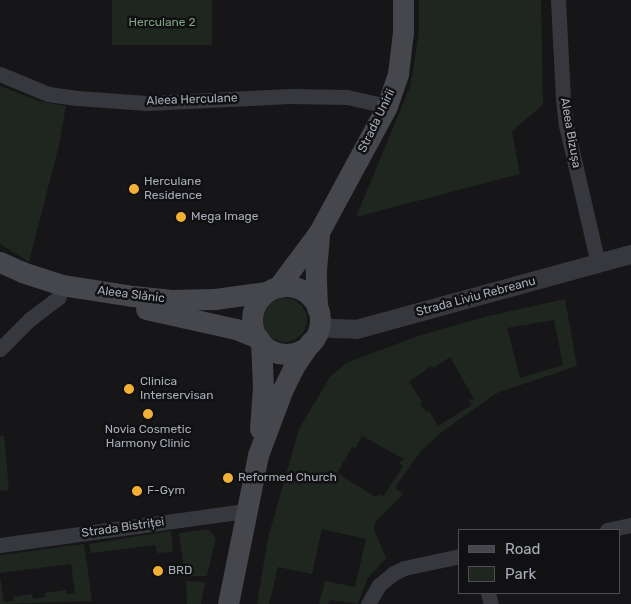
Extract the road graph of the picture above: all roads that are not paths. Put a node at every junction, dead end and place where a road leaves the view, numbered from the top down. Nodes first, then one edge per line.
1 (403, 0) edge
2 (558, 0) edge
3 (0, 74) edge
4 (387, 106) junction
5 (319, 232) junction
6 (631, 254) edge
7 (0, 262) edge
8 (598, 264) junction
9 (0, 277) edge
10 (272, 290) junction
11 (59, 297) junction
12 (316, 325) junction
13 (260, 340) junction
14 (0, 349) edge
15 (258, 455) junction
16 (245, 511) junction
17 (631, 525) edge
18 (612, 529) edge
19 (0, 545) edge
20 (453, 557) edge
21 (228, 604) edge
22 (368, 604) edge

1 - 4 main road, Strada Unirii
2 - 8 street, Aleea Bizușa
3 - 4 street, Aleea Herculane
4 - 5 main road, Strada Unirii
5 - 10 main road, Strada Unirii
5 - 12 main road, Strada Unirii
6 - 8 street, Strada Liviu Rebreanu
7 - 10 main road, Aleea Slănic
8 - 12 street, Strada Liviu Rebreanu
9 - 11 main road, Aleea Slănic
10 - 12 main road
10 - 13 main road
11 - 13 main road, Aleea Slănic
11 - 14 street
12 - 13 main road
12 - 15 main road
13 - 15 main road
15 - 16 main road
16 - 19 street, Strada Bistriței
16 - 21 main road
17 - 18 street
20 - 22 street

